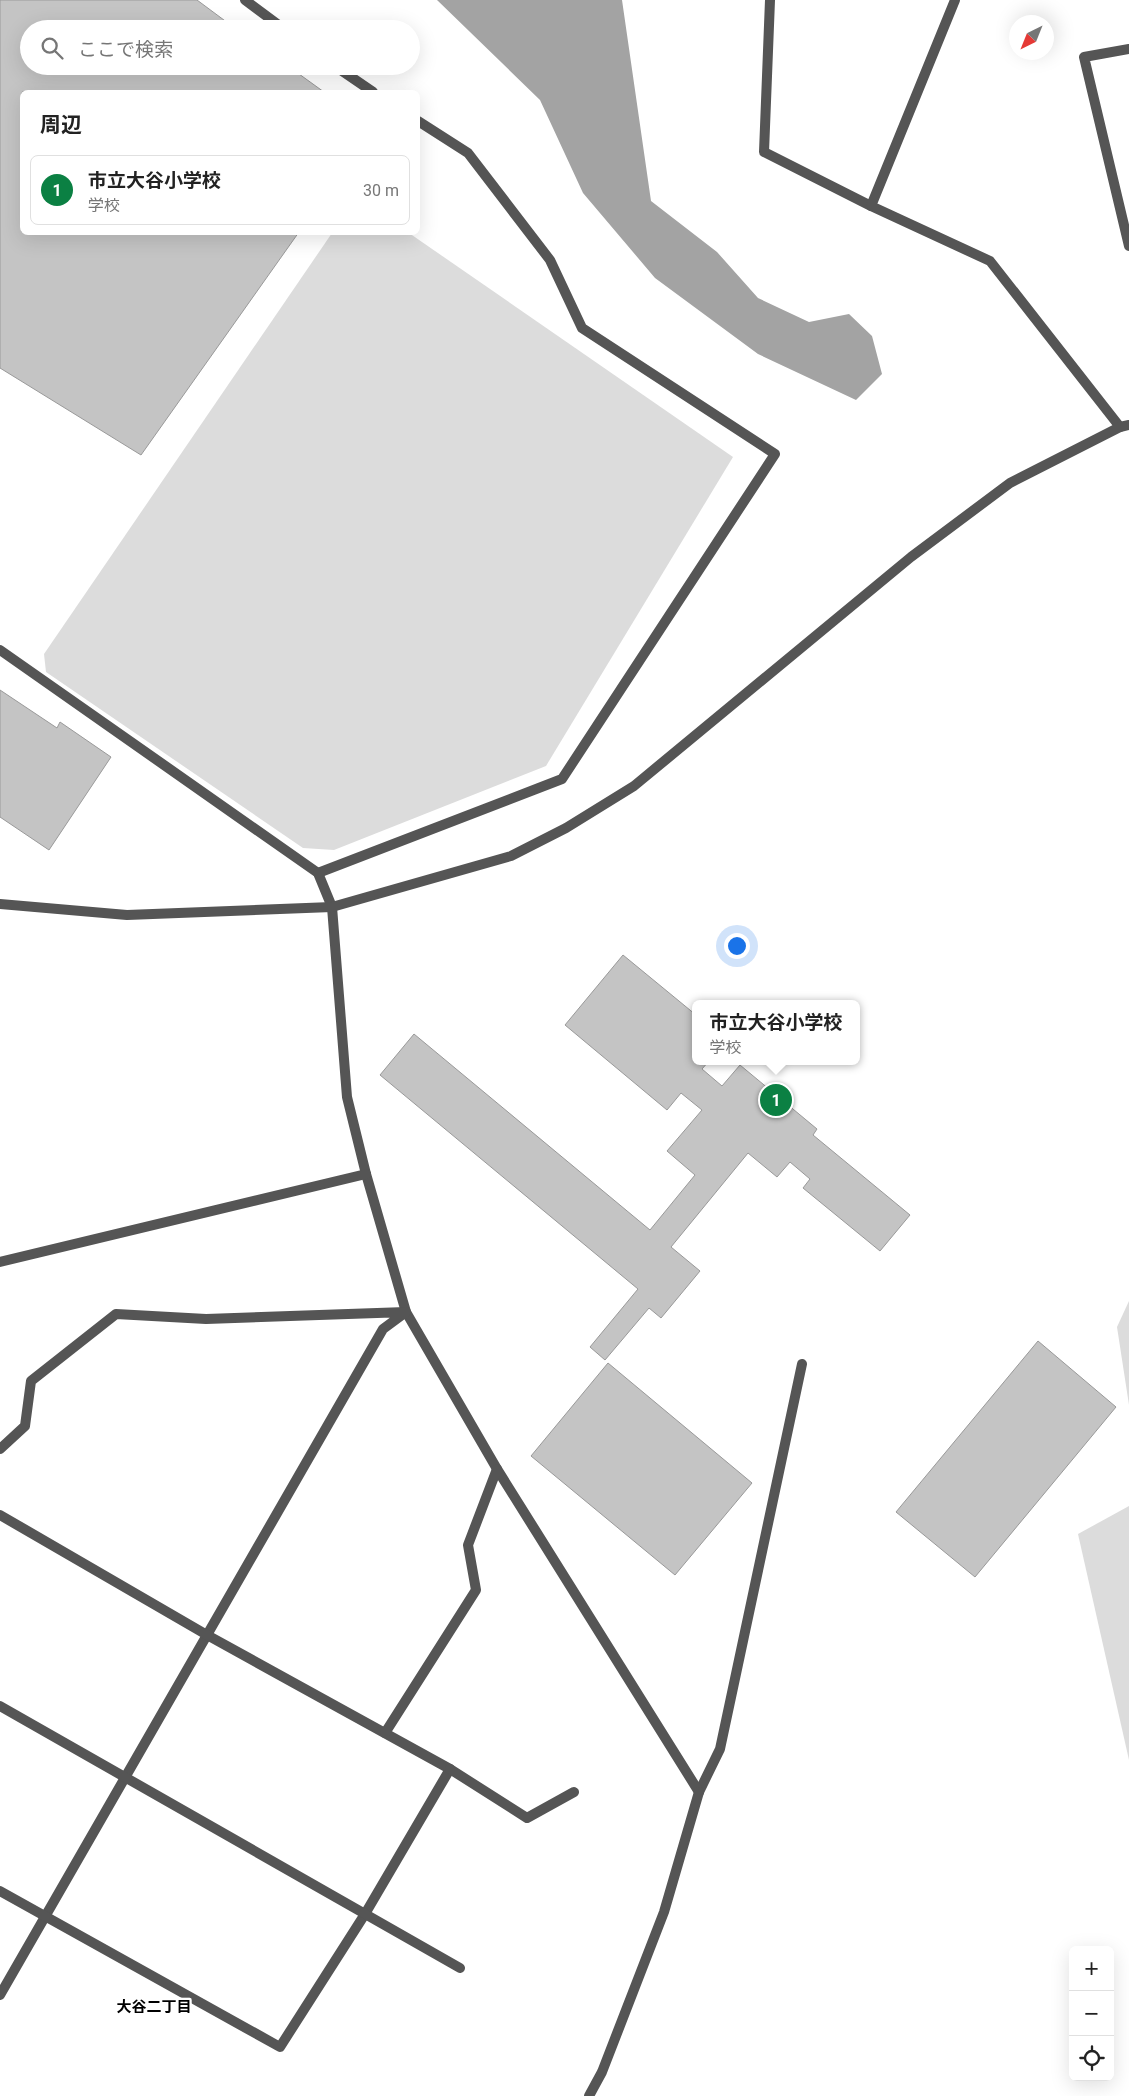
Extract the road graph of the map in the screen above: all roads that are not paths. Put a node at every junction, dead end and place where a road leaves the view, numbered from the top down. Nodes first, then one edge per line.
1 (245, 0) edge
2 (770, 0) edge
3 (955, 0) edge
4 (272, 20) edge
5 (1129, 48) edge
6 (348, 75) edge
7 (371, 90) edge
8 (420, 122) edge
9 (871, 206) junction
10 (1129, 246) edge
11 (1124, 426) edge
12 (0, 650) edge
13 (318, 873) junction
14 (0, 904) edge
15 (332, 907) junction
16 (366, 1174) junction
17 (0, 1262) edge
18 (406, 1312) junction
19 (802, 1364) dead end
20 (0, 1448) edge
21 (497, 1469) junction
22 (0, 1515) edge
23 (208, 1635) junction
24 (0, 1706) edge
25 (385, 1733) junction
26 (450, 1769) junction
27 (124, 1776) junction
28 (574, 1792) dead end
29 (699, 1792) junction
30 (0, 1891) edge
31 (365, 1914) junction
32 (46, 1916) junction
33 (460, 1968) dead end
34 (0, 1995) edge
35 (589, 2096) edge

1 - 4 street
2 - 9 street
3 - 9 street
5 - 10 street
6 - 7 street
8 - 13 street
9 - 11 street
11 - 15 street
12 - 13 street
13 - 15 street
14 - 15 street
15 - 16 street
16 - 17 street
16 - 18 street
18 - 20 street
18 - 21 street
18 - 23 street
19 - 29 street
21 - 25 street
21 - 29 street
22 - 23 street
23 - 25 street
23 - 27 street
24 - 27 street
25 - 26 street
26 - 28 street
26 - 31 street
27 - 31 street
27 - 32 street
29 - 35 street
30 - 32 street
31 - 32 street
31 - 33 street
32 - 34 street

